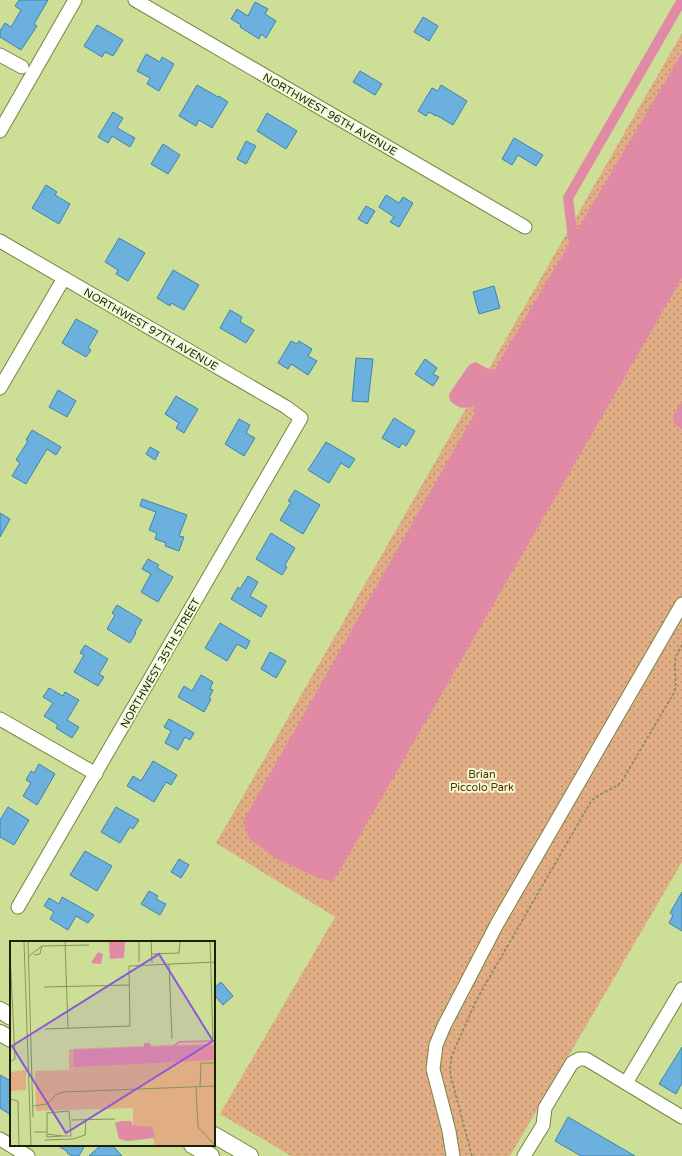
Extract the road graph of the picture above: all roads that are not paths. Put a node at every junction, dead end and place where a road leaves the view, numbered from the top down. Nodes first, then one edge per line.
1 (75, 0) edge
2 (134, 0) edge
3 (0, 55) edge
4 (22, 68) dead end
5 (0, 131) edge
6 (525, 227) dead end
7 (0, 241) edge
8 (64, 278) junction
9 (0, 388) edge
10 (301, 418) joint
11 (682, 604) edge
12 (0, 718) edge
13 (96, 774) junction
14 (18, 907) dead end
15 (680, 996) edge
16 (0, 1010) edge
17 (10, 1016) edge
18 (0, 1033) edge
19 (10, 1038) edge
20 (626, 1083) junction
21 (682, 1117) edge
22 (219, 1138) edge
23 (0, 1140) edge
24 (10, 1146) edge
25 (10, 1146) edge
26 (194, 1146) edge
27 (28, 1156) edge
28 (211, 1156) edge
29 (215, 1156) edge
30 (250, 1156) edge
31 (453, 1156) edge
32 (524, 1156) edge

1 - 5 street
2 - 6 street, NORTHWEST 96TH AVENUE
3 - 4 street
7 - 8 street, NORTHWEST 97TH AVENUE
8 - 9 street
8 - 10 street, NORTHWEST 97TH AVENUE
10 - 13 street, NORTHWEST 35TH STREET
11 - 31 street
12 - 13 street
13 - 14 street, NORTHWEST 35TH STREET
15 - 20 street
16 - 17 main road
18 - 19 main road
20 - 21 street
20 - 32 street
22 - 29 main road
22 - 30 main road
23 - 24 street
25 - 27 street
26 - 28 main road

